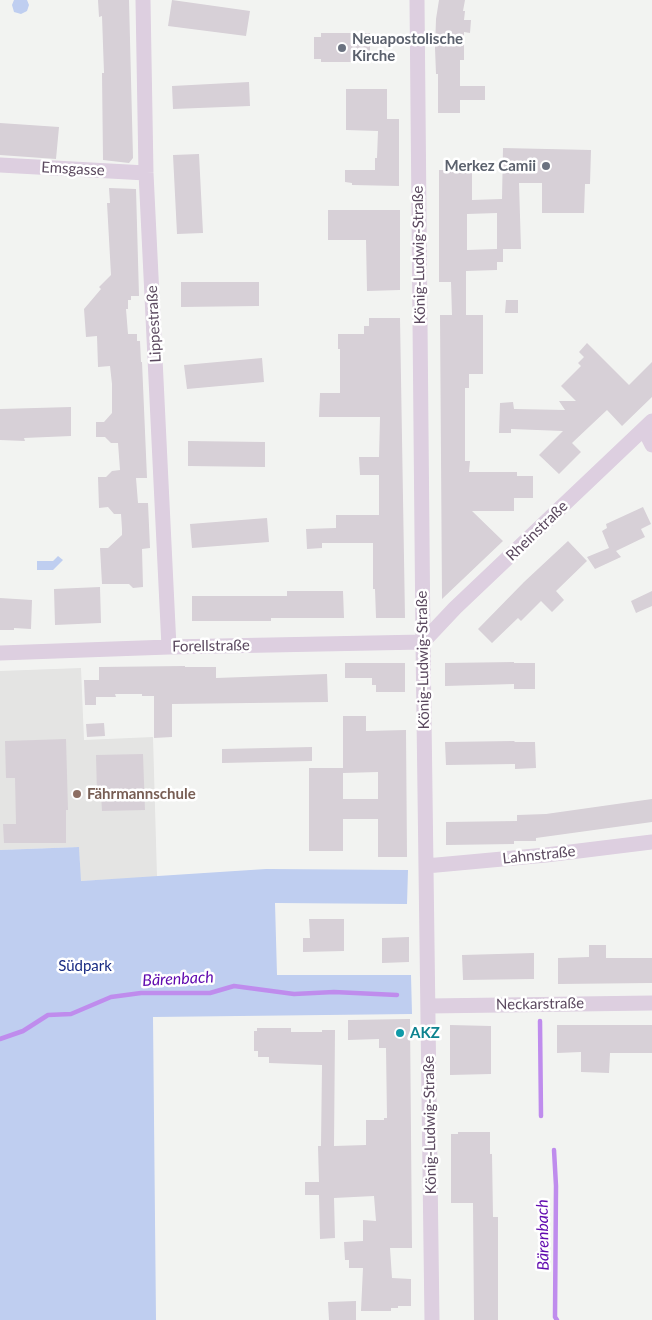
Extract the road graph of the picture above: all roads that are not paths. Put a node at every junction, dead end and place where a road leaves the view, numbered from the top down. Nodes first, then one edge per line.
1 (143, 0) edge
2 (417, 0) edge
3 (0, 165) edge
4 (146, 173) junction
5 (648, 425) edge
6 (652, 446) edge
7 (423, 642) junction
8 (169, 647) junction
9 (0, 653) edge
10 (652, 842) edge
11 (426, 866) junction
12 (652, 1003) edge
13 (428, 1006) junction
14 (432, 1320) edge

1 - 4 street, Lippestraße
2 - 7 street, König-Ludwig-Straße
3 - 4 street, Emsgasse
4 - 8 street, Lippestraße
5 - 6 street
5 - 7 street, Rheinstraße
7 - 8 street, Forellstraße
7 - 11 street, König-Ludwig-Straße
8 - 9 street, Forellstraße
10 - 11 street, Lahnstraße
11 - 13 street, König-Ludwig-Straße
12 - 13 street, Neckarstraße
13 - 14 street, König-Ludwig-Straße

